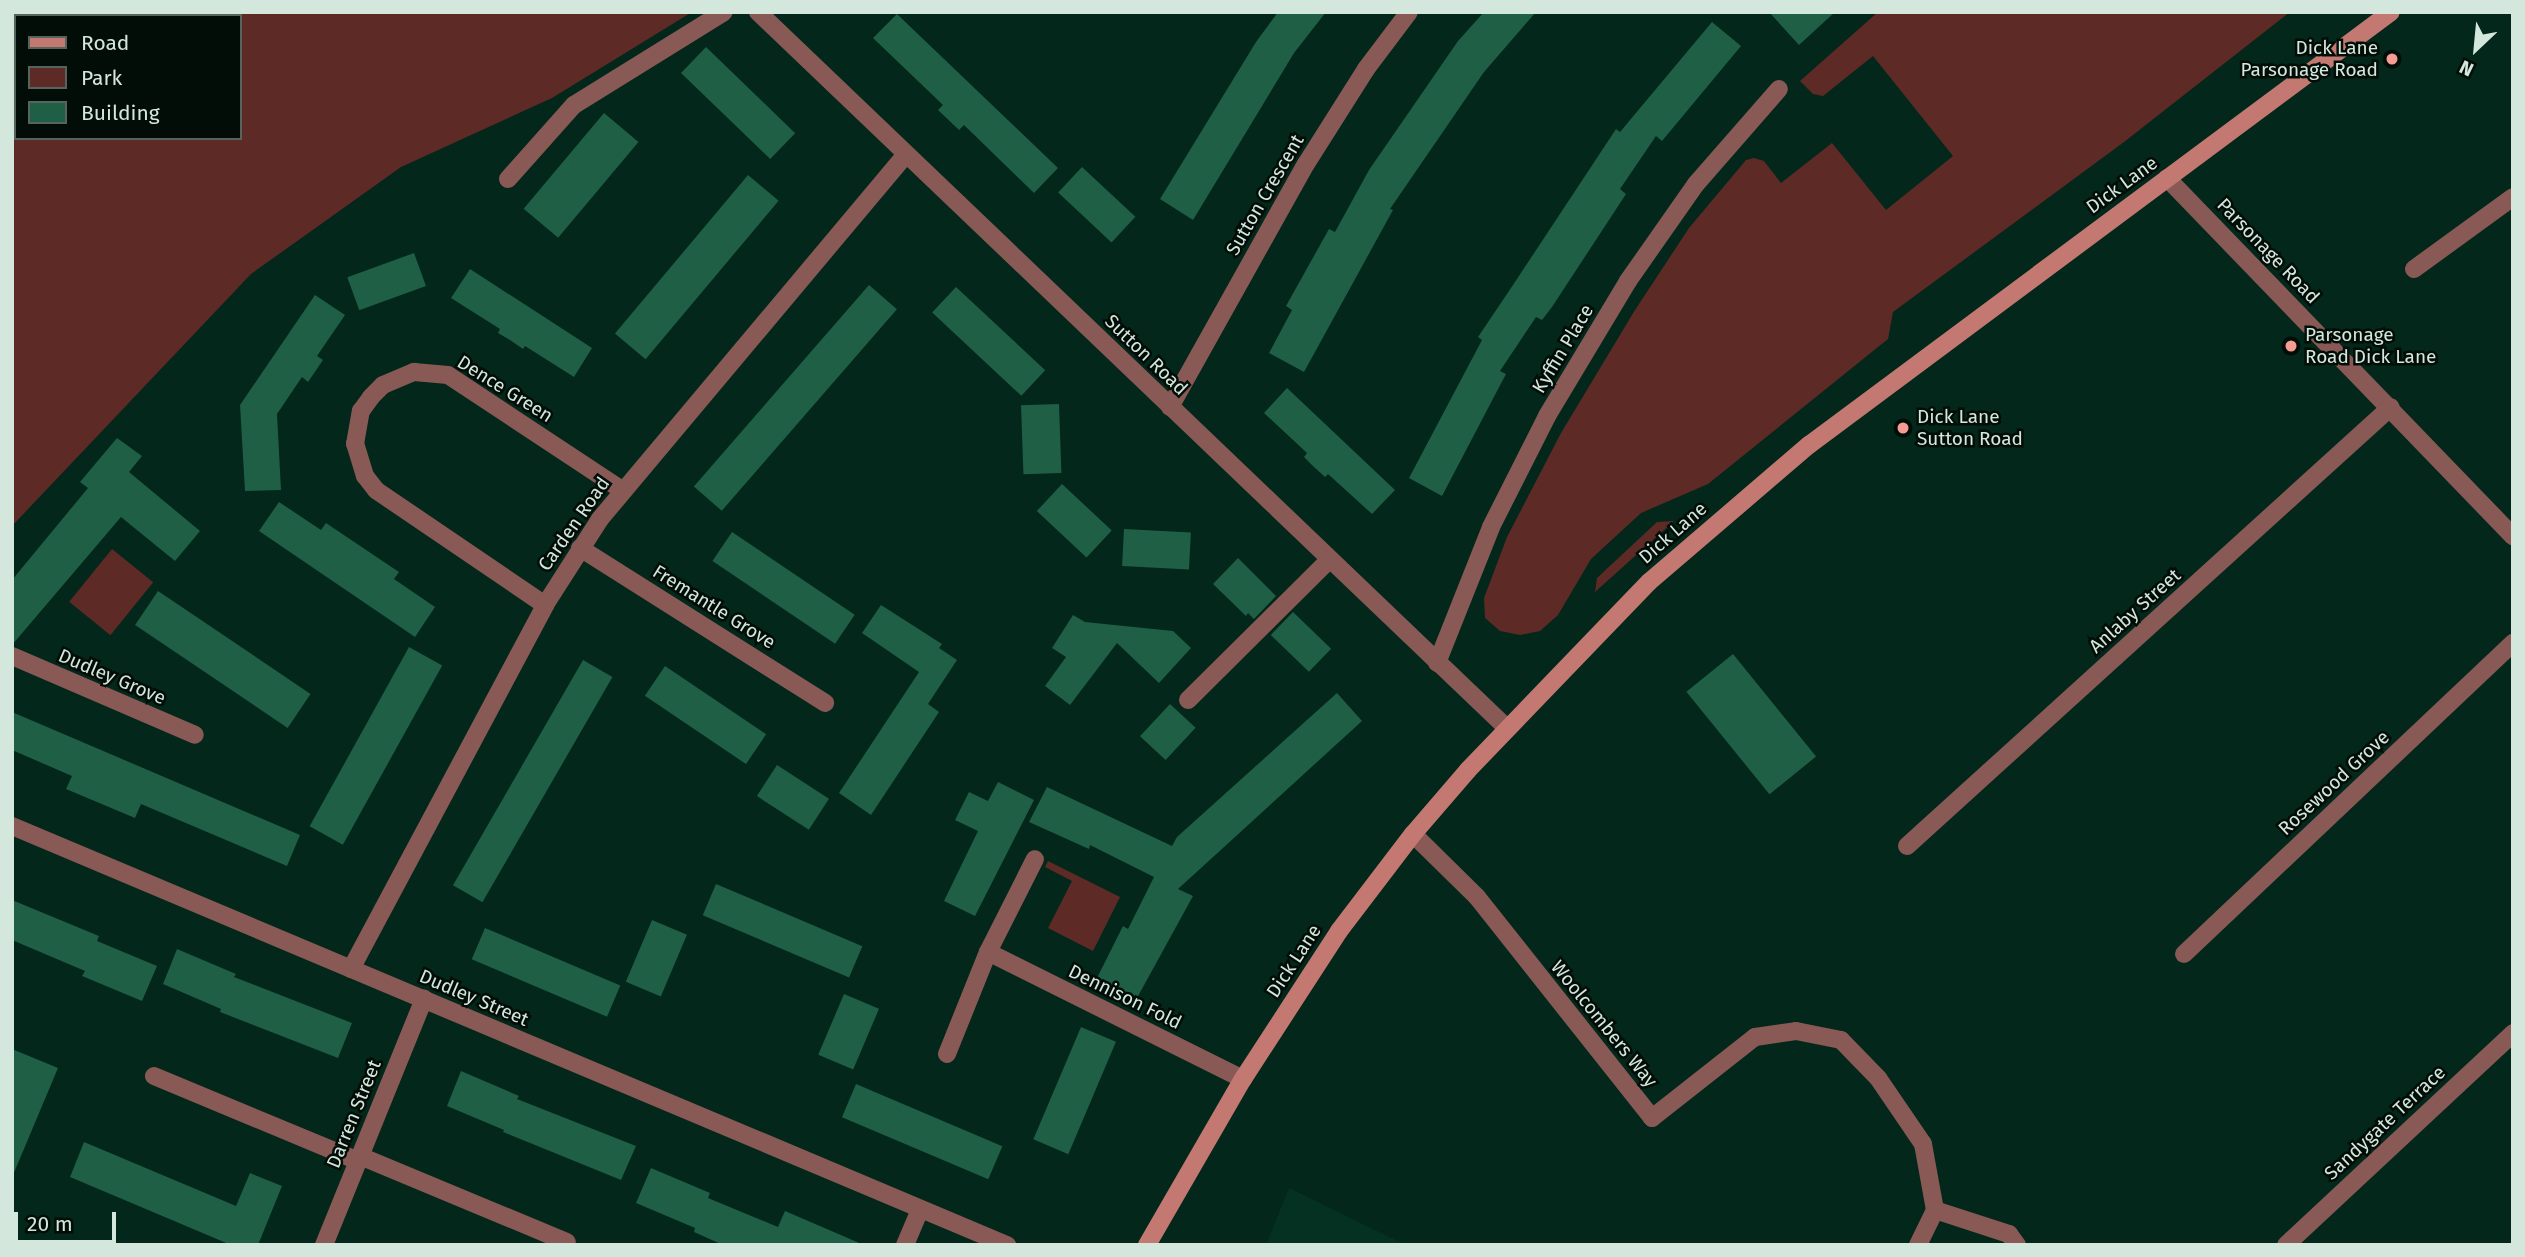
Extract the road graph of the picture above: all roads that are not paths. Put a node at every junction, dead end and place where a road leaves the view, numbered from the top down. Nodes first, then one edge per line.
1 (724, 12) edge
2 (758, 12) edge
3 (1409, 12) edge
4 (2391, 12) edge
5 (1779, 89) dead end
6 (906, 154) junction
7 (2167, 178) junction
8 (508, 179) dead end
9 (2513, 197) edge
10 (2414, 269) dead end
11 (1170, 407) junction
12 (2391, 407) junction
13 (622, 490) junction
14 (2513, 536) edge
15 (580, 548) junction
16 (1329, 560) junction
17 (545, 605) junction
18 (2513, 643) edge
19 (12, 656) edge
20 (1437, 663) junction
21 (1188, 700) dead end
22 (825, 703) dead end
23 (1507, 728) junction
24 (195, 735) dead end
25 (12, 826) edge
26 (1413, 834) junction
27 (1907, 846) dead end
28 (1035, 859) dead end
29 (988, 952) junction
30 (2184, 954) dead end
31 (351, 969) junction
32 (424, 999) junction
33 (2513, 1033) edge
34 (947, 1054) dead end
35 (154, 1076) dead end
36 (1243, 1079) junction
37 (359, 1158) junction
38 (920, 1210) junction
39 (1935, 1210) junction
40 (567, 1242) dead end
41 (324, 1245) edge
42 (905, 1245) edge
43 (1007, 1245) edge
44 (1147, 1245) edge
45 (1918, 1245) edge
46 (2017, 1245) edge
47 (2286, 1245) edge

1 - 8 street
2 - 6 street, Sutton Road
3 - 11 street, Sutton Crescent
4 - 7 street, Dick Lane
5 - 20 street, Kyffin Place
6 - 11 street, Sutton Road
6 - 13 street, Carden Road
7 - 12 street, Parsonage Road
7 - 23 street, Dick Lane
9 - 10 street
11 - 16 street, Sutton Road
12 - 14 street, Parsonage Road
12 - 27 street, Anlaby Street
13 - 15 street, Carden Road
13 - 17 street, Dence Green
15 - 17 street, Carden Road
15 - 22 street, Fremantle Grove
16 - 20 street, Sutton Road
16 - 21 street
17 - 31 street, Carden Road
18 - 30 street, Rosewood Grove
19 - 24 street, Dudley Grove
20 - 23 street, Sutton Road
23 - 26 street, Dick Lane
25 - 31 street, Dudley Street
26 - 36 street, Dick Lane
26 - 39 street, Woolcombers Way
28 - 29 street
29 - 34 street
29 - 36 street, Dennison Fold
31 - 32 street, Dudley Street
32 - 37 street, Darren Street
32 - 38 street, Dudley Street
33 - 47 street, Sandygate Terrace
35 - 37 street
36 - 44 street, Dick Lane
37 - 40 street
37 - 41 street, Darren Street
38 - 42 street
38 - 43 street, Dudley Street
39 - 45 street
39 - 46 street

